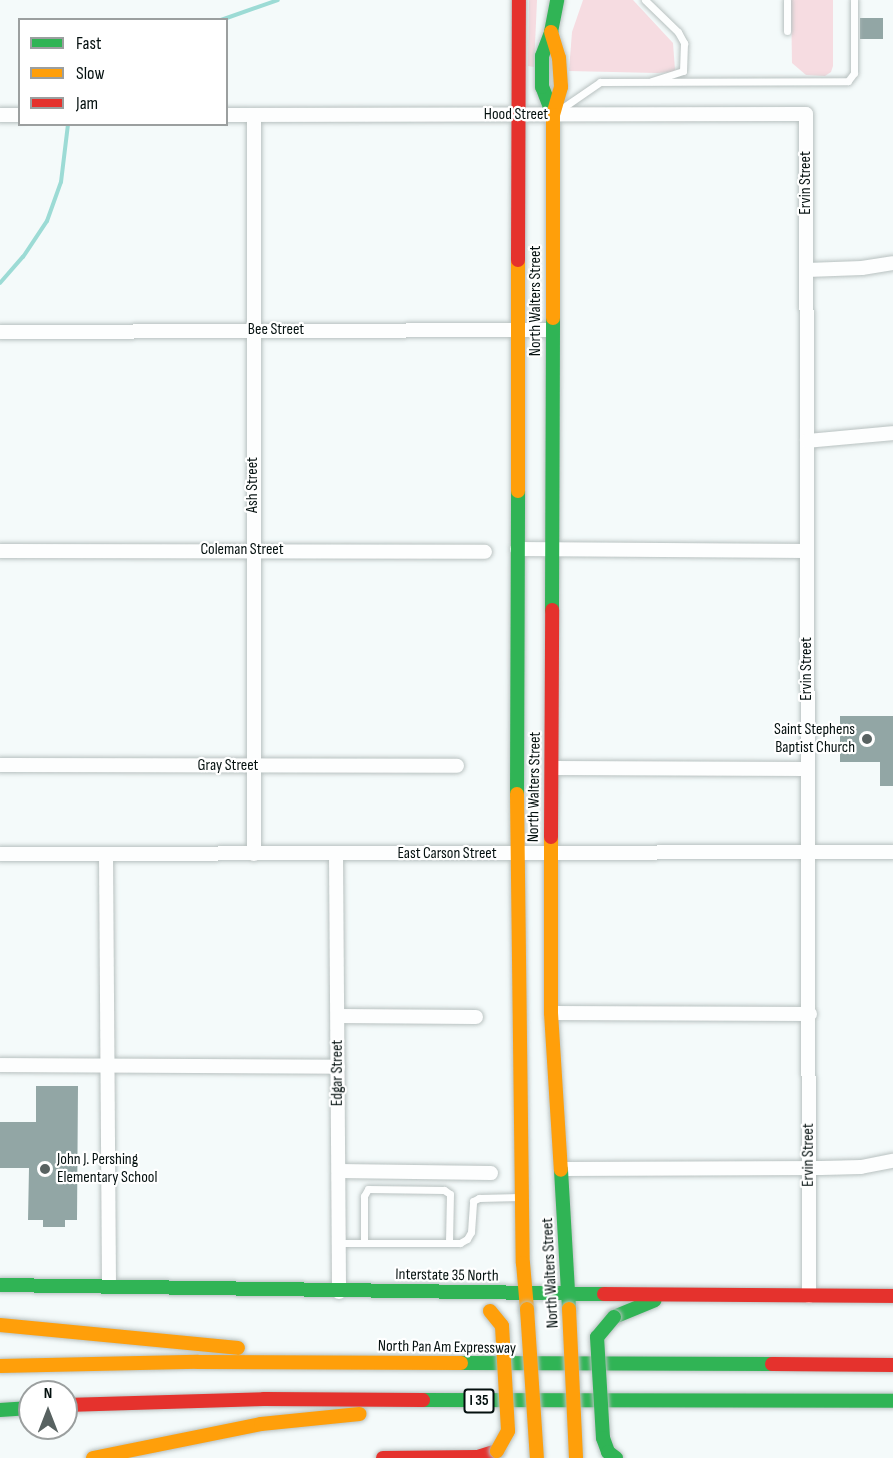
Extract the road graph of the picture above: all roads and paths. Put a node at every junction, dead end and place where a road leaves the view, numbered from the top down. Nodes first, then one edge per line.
1 (519, 0) edge
2 (557, 0) edge
3 (645, 0) edge
4 (787, 0) edge
5 (854, 0) edge
6 (787, 31) dead end
7 (650, 82) junction
8 (806, 114) joint
9 (0, 115) edge
10 (18, 115) edge
11 (228, 115) edge
12 (254, 115) junction
13 (518, 115) junction
14 (553, 115) junction
15 (893, 263) edge
16 (807, 270) junction
17 (254, 330) junction
18 (518, 330) junction
19 (552, 330) junction
20 (0, 332) edge
21 (893, 433) edge
22 (807, 441) junction
23 (517, 549) junction
24 (252, 550) junction
25 (552, 550) junction
26 (0, 551) edge
27 (807, 551) junction
28 (484, 552) dead end
29 (0, 765) edge
30 (254, 766) junction
31 (457, 766) dead end
32 (552, 768) junction
33 (807, 770) junction
34 (893, 852) edge
35 (808, 853) junction
36 (0, 854) edge
37 (106, 854) junction
38 (254, 854) junction
39 (336, 854) junction
40 (517, 855) junction
41 (551, 855) junction
42 (551, 1013) junction
43 (810, 1014) junction
44 (339, 1016) junction
45 (476, 1017) dead end
46 (0, 1065) edge
47 (108, 1066) junction
48 (338, 1067) junction
49 (893, 1161) edge
50 (809, 1168) junction
51 (561, 1169) junction
52 (339, 1171) junction
53 (491, 1173) dead end
54 (522, 1197) junction
55 (339, 1243) junction
56 (364, 1243) junction
57 (449, 1243) junction
58 (0, 1285) edge
59 (109, 1285) junction
60 (339, 1292) junction
61 (414, 1293) junction
62 (526, 1293) junction
63 (568, 1293) junction
64 (669, 1296) junction
65 (809, 1296) junction
66 (893, 1296) edge
67 (0, 1325) edge
68 (893, 1357) edge
69 (783, 1364) junction
70 (495, 1365) junction
71 (893, 1365) edge
72 (0, 1366) edge
73 (491, 1401) junction
74 (893, 1401) edge
75 (78, 1405) edge
76 (18, 1409) edge
77 (0, 1410) edge
78 (93, 1458) edge
79 (383, 1458) edge
80 (537, 1458) edge
81 (576, 1458) edge
82 (616, 1458) edge

1 - 13 main road, North Walters Street
2 - 14 main road
3 - 7 lane
4 - 6 lane
5 - 7 lane
7 - 14 lane
8 - 14 street, Hood Street
8 - 16 street, Ervin Street
9 - 10 street
11 - 12 street, Hood Street
12 - 13 street, Hood Street
12 - 17 street, Ash Street
13 - 14 street, Hood Street
13 - 18 main road, North Walters Street
14 - 19 main road, North Walters Street
15 - 16 street
16 - 22 street, Ervin Street
17 - 18 street, Bee Street
17 - 20 street, Bee Street
17 - 24 street, Ash Street
18 - 19 street, Bee Street
18 - 23 main road, North Walters Street
19 - 25 main road, North Walters Street
21 - 22 street
22 - 27 street, Ervin Street
23 - 25 street
23 - 40 main road, North Walters Street
24 - 26 street, Coleman Street
24 - 28 street, Coleman Street
24 - 30 street, Ash Street
25 - 27 street
25 - 32 main road, North Walters Street
27 - 33 street, Ervin Street
29 - 30 street, Gray Street
30 - 31 street, Gray Street
30 - 38 street, Ash Street
32 - 33 street
32 - 41 main road, North Walters Street
33 - 35 street, Ervin Street
34 - 35 street, East Carson Street
35 - 41 street, East Carson Street
35 - 43 street, Ervin Street
36 - 37 street, East Carson Street
37 - 38 street, East Carson Street
37 - 47 street
38 - 39 street, East Carson Street
39 - 40 street, East Carson Street
39 - 44 street, Edgar Street
40 - 41 street, East Carson Street
40 - 54 main road, North Walters Street
41 - 42 main road, North Walters Street
42 - 43 street
42 - 51 main road, North Walters Street
43 - 50 street, Ervin Street
44 - 45 street
44 - 48 street, Edgar Street
46 - 47 street
47 - 48 street
47 - 59 street
48 - 52 street, Edgar Street
49 - 50 street
50 - 51 street
50 - 65 street, Ervin Street
51 - 63 main road, North Walters Street
52 - 53 street
52 - 55 street, Edgar Street
54 - 57 lane
54 - 62 main road, North Walters Street
55 - 56 lane
55 - 60 street, Edgar Street
56 - 57 lane
56 - 57 lane
58 - 59 main road, Interstate 35 North
59 - 60 main road, Interstate 35 North
60 - 61 main road, Interstate 35 North
61 - 62 main road, Interstate 35 North
61 - 79 main road, bridge
62 - 63 main road, Interstate 35 North
62 - 80 main road, North Walters Street, bridge
63 - 64 main road, Interstate 35 North
63 - 81 main road, North Walters Street, bridge
64 - 65 main road, Interstate 35 North
64 - 82 main road, bridge
65 - 66 main road, Interstate 35 North
67 - 70 main road
68 - 69 main road
69 - 70 main road, North Pan Am Expressway / I 35
69 - 71 main road, North Pan Am Expressway / I 35
70 - 72 main road, North Pan Am Expressway / I 35
73 - 74 main road, I 35
73 - 75 main road, I 35
73 - 78 main road
76 - 77 main road

